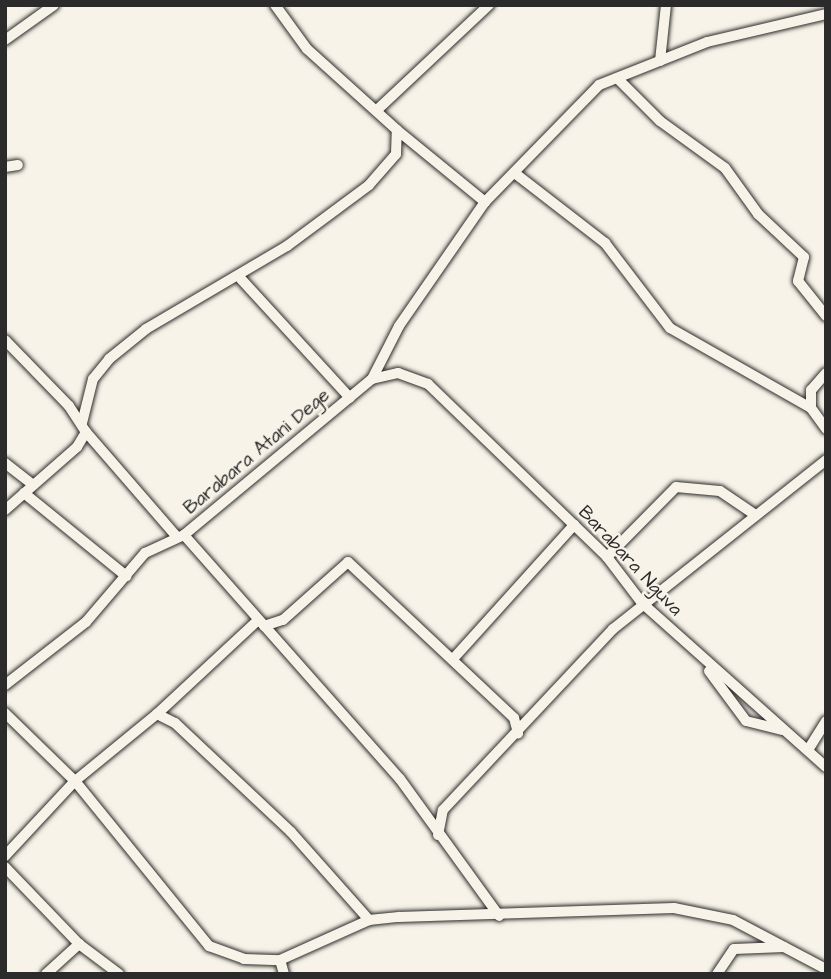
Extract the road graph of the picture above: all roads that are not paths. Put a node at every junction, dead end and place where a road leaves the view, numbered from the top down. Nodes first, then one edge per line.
1 (54, 5) edge
2 (275, 5) edge
3 (489, 5) edge
4 (666, 5) edge
5 (826, 13) edge
6 (5, 40) edge
7 (660, 61) junction
8 (617, 78) junction
9 (376, 110) junction
10 (397, 130) junction
11 (18, 165) dead end
12 (5, 167) edge
13 (516, 174) junction
14 (485, 202) junction
15 (241, 279) junction
16 (826, 316) edge
17 (5, 340) edge
18 (826, 373) edge
19 (372, 379) junction
20 (350, 398) junction
21 (811, 408) junction
22 (84, 427) junction
23 (826, 429) edge
24 (826, 460) edge
25 (5, 463) edge
26 (28, 488) junction
27 (5, 510) edge
28 (754, 514) junction
29 (575, 525) junction
30 (180, 536) junction
31 (607, 557) junction
32 (125, 576) junction
33 (642, 603) junction
34 (260, 624) junction
35 (453, 659) junction
36 (705, 662) junction
37 (5, 685) edge
38 (5, 713) edge
39 (156, 714) junction
40 (514, 718) junction
41 (529, 721) junction
42 (826, 721) edge
43 (786, 732) junction
44 (518, 733) junction
45 (808, 750) junction
46 (826, 766) edge
47 (75, 781) junction
48 (438, 835) junction
49 (5, 856) edge
50 (5, 867) edge
51 (499, 916) junction
52 (369, 920) junction
53 (79, 944) junction
54 (786, 947) junction
55 (280, 960) junction
56 (826, 969) edge
57 (46, 974) edge
58 (119, 974) edge
59 (284, 974) edge
60 (717, 974) edge

1 - 6 street
2 - 9 street
3 - 9 street
4 - 7 street
5 - 7 street
7 - 8 street
8 - 13 street
8 - 16 street
9 - 10 street
10 - 14 street
10 - 15 street
11 - 12 street
13 - 14 street
13 - 21 street
14 - 19 street
15 - 20 street
15 - 22 street
17 - 22 street
18 - 21 street
19 - 20 street, Barabara Atani Dege
19 - 29 street, Barabara Nguva
20 - 30 street, Barabara Atani Dege
21 - 23 street
22 - 26 street
22 - 30 street
24 - 28 street
25 - 26 street
26 - 27 street
26 - 32 street
28 - 31 street
28 - 33 street
29 - 31 street, Barabara Nguva
29 - 35 street
30 - 32 street, Barabara Atani Dege
30 - 34 street
31 - 33 street, Barabara Nguva
32 - 37 street, Barabara Atani Dege
33 - 36 street, Barabara Nguva
33 - 41 street
34 - 35 street
34 - 39 street
34 - 48 street
35 - 40 street
36 - 43 street, Barabara Nguva
36 - 43 street
38 - 47 street
39 - 47 street
39 - 52 street
40 - 41 street
40 - 44 street
41 - 44 street
42 - 45 street
43 - 45 street, Barabara Nguva
44 - 48 street
45 - 46 street, Barabara Nguva
47 - 49 street
47 - 55 street
48 - 51 street
50 - 53 street
51 - 52 street
51 - 54 street
52 - 55 street
53 - 57 street
53 - 58 street
54 - 56 street
54 - 60 street
55 - 59 street

